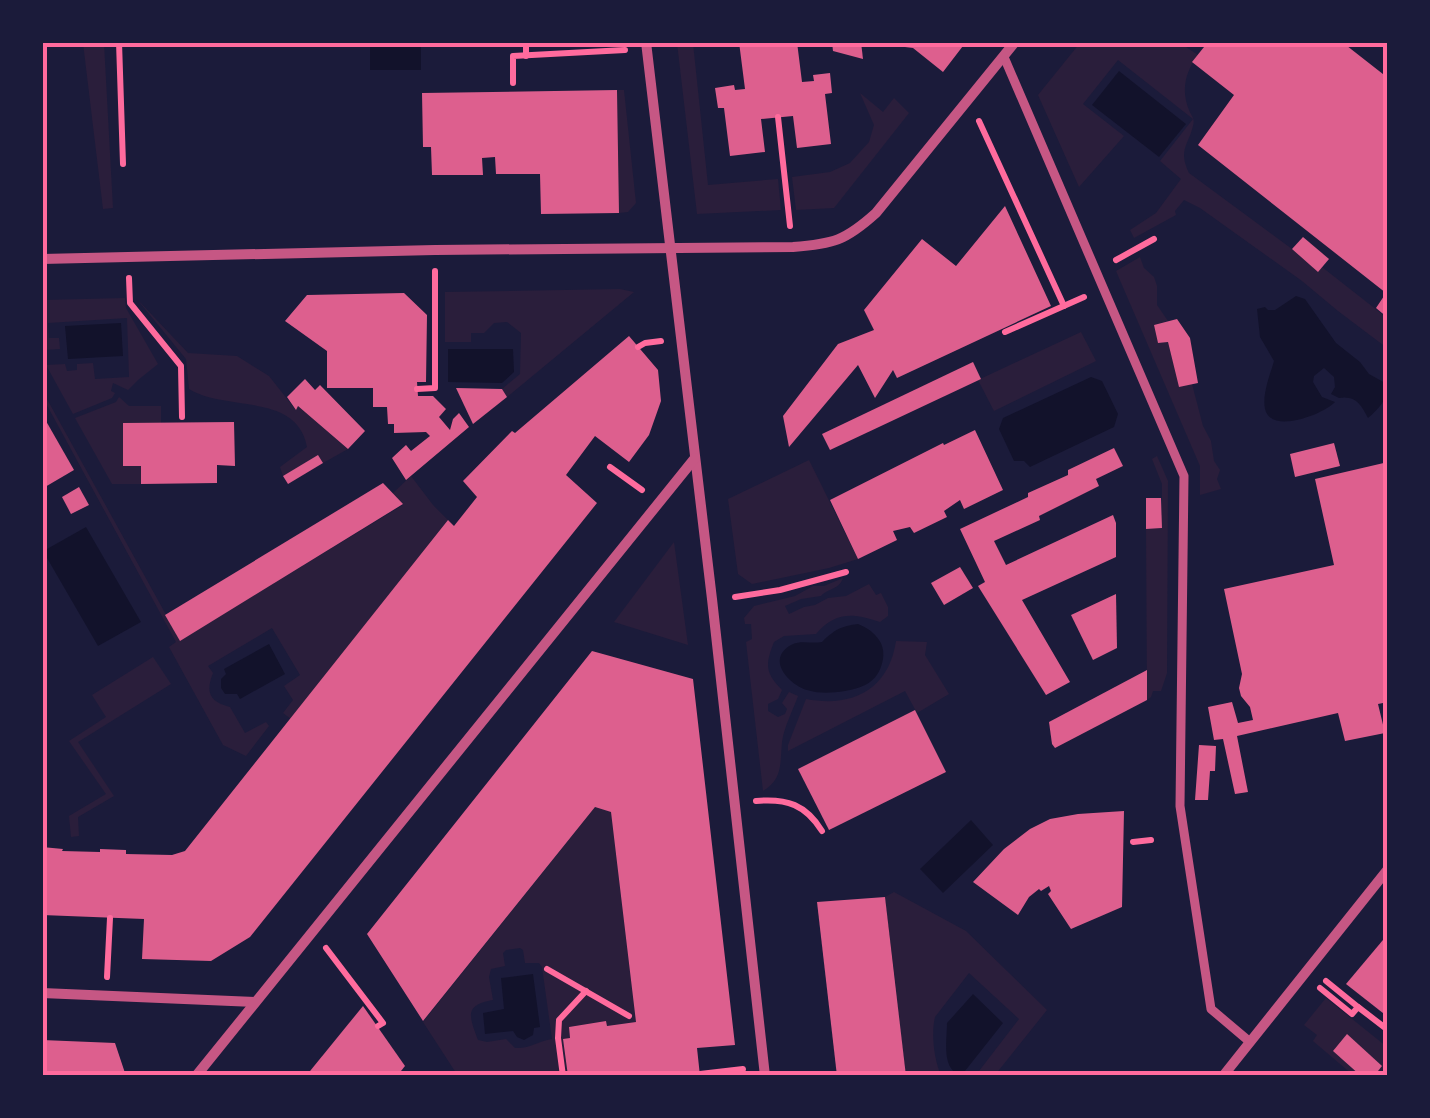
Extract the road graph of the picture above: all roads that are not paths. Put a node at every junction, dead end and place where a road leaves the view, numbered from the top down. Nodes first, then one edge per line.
1 (646, 42) edge
2 (1015, 42) edge
3 (1004, 57) junction
4 (670, 249) junction
5 (42, 259) edge
6 (695, 457) junction
7 (1388, 869) edge
8 (42, 993) edge
9 (256, 1002) junction
10 (1250, 1042) junction
11 (765, 1071) edge
12 (196, 1076) edge
13 (1223, 1076) edge

1 - 4 street
2 - 3 street
3 - 4 street
3 - 10 street
4 - 5 street
4 - 6 street
6 - 9 street
6 - 11 street
7 - 10 street
8 - 9 street
9 - 12 street
10 - 13 street

